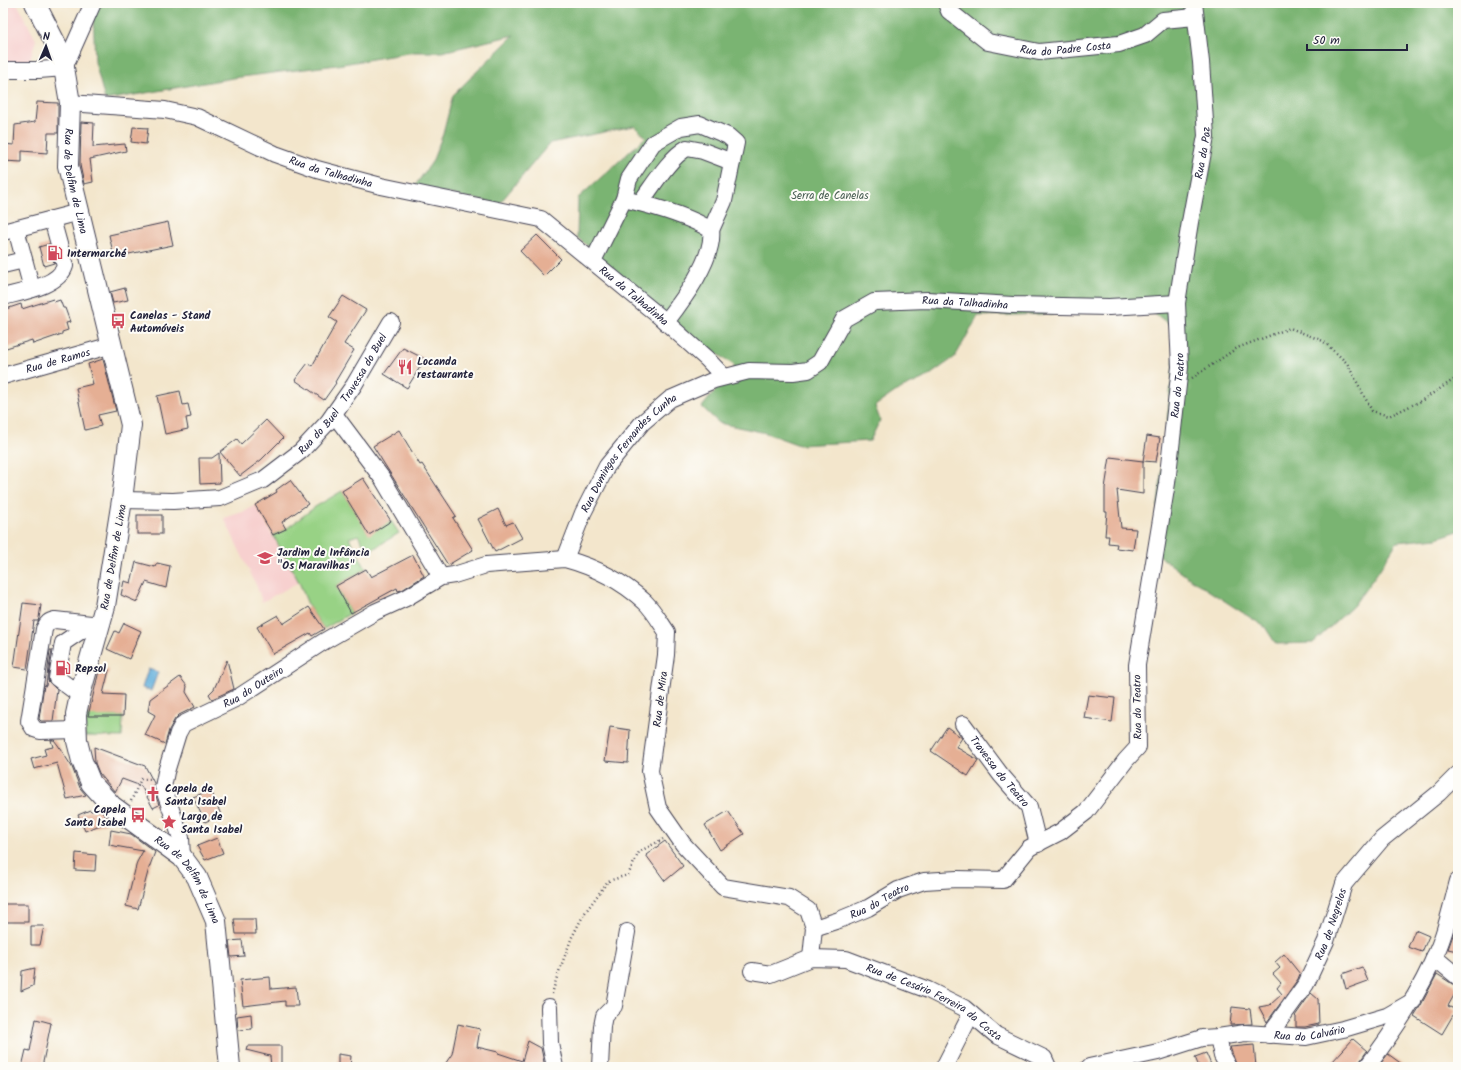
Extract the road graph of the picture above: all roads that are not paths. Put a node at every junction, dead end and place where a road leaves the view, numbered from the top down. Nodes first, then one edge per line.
1 (35, 3) edge
2 (93, 3) edge
3 (946, 3) edge
4 (1194, 10) edge
5 (64, 68) junction
6 (3, 70) edge
7 (70, 104) junction
8 (732, 162) junction
9 (624, 199) junction
10 (640, 203) junction
11 (79, 212) junction
12 (52, 219) junction
13 (9, 230) edge
14 (711, 230) junction
15 (24, 260) junction
16 (593, 261) junction
17 (3, 265) edge
18 (32, 289) junction
19 (3, 297) edge
20 (1177, 303) junction
21 (391, 322) dead end
22 (666, 322) junction
23 (112, 345) junction
24 (3, 376) edge
25 (724, 377) junction
26 (334, 414) junction
27 (122, 500) junction
28 (565, 560) junction
29 (441, 577) junction
30 (96, 624) junction
31 (80, 695) junction
32 (963, 724) dead end
33 (77, 730) junction
34 (1458, 774) edge
35 (1038, 844) junction
36 (182, 857) junction
37 (1458, 881) edge
38 (814, 928) junction
39 (627, 932) dead end
40 (1434, 957) junction
41 (811, 958) junction
42 (752, 971) dead end
43 (1458, 976) edge
44 (1413, 1001) junction
45 (550, 1007) road end
46 (971, 1014) junction
47 (1269, 1035) junction
48 (1218, 1037) junction
49 (1127, 1064) edge
50 (230, 1067) edge
51 (554, 1067) edge
52 (600, 1067) edge
53 (944, 1067) edge
54 (1048, 1067) edge
55 (1089, 1067) edge
56 (1228, 1067) edge
57 (1367, 1067) edge

1 - 5 main road, Rua de Delfim de Lima
2 - 5 street
3 - 4 street, Rua do Padre Costa
4 - 20 street, Rua da Paz
5 - 6 street
5 - 7 main road, Rua de Delfim de Lima
7 - 11 main road, Rua de Delfim de Lima
7 - 16 street, Rua da Talhadinha
8 - 9 street
8 - 10 street
8 - 14 street
9 - 10 street
9 - 16 street
10 - 14 street
11 - 12 street
11 - 23 main road, Rua de Delfim de Lima
12 - 13 street
12 - 18 street
13 - 15 street
14 - 22 street
15 - 17 street
15 - 18 street
16 - 22 street, Rua da Talhadinha
18 - 19 street
20 - 25 street, Rua da Talhadinha
20 - 35 street, Rua do Teatro
21 - 26 street, Travessa do Buel
22 - 25 street, Rua da Talhadinha
23 - 24 street, Rua de Ramos
23 - 27 main road, Rua de Delfim de Lima
25 - 28 street, Rua Domingos Fernandes Cunha
26 - 27 street, Rua do Buel
26 - 29 street, Rua do Buel
27 - 30 main road, Rua de Delfim de Lima
28 - 29 street, Rua de Mira
28 - 38 street, Rua de Mira
29 - 36 street, Rua do Outeiro
30 - 31 main road, Rua de Delfim de Lima
30 - 31 street
30 - 33 street
31 - 33 main road, Rua de Delfim de Lima
32 - 35 street, Travessa do Teatro
33 - 36 main road, Rua de Delfim de Lima
34 - 47 street, Rua de Negrelos
35 - 38 street, Rua do Teatro
36 - 50 main road, Rua de Delfim de Lima
37 - 40 street
38 - 41 street
39 - 52 street
40 - 43 street
40 - 44 street
41 - 42 street
41 - 46 street, Rua de Cesário Ferreira da Costa
44 - 47 street, Rua do Calvário
44 - 57 street
45 - 51 street
46 - 53 street
46 - 54 street, Rua de Cesário Ferreira da Costa
47 - 48 street, Rua do Calvário
48 - 49 street, Rua do Calvário
48 - 56 street
49 - 55 street, Rua do Calvário

